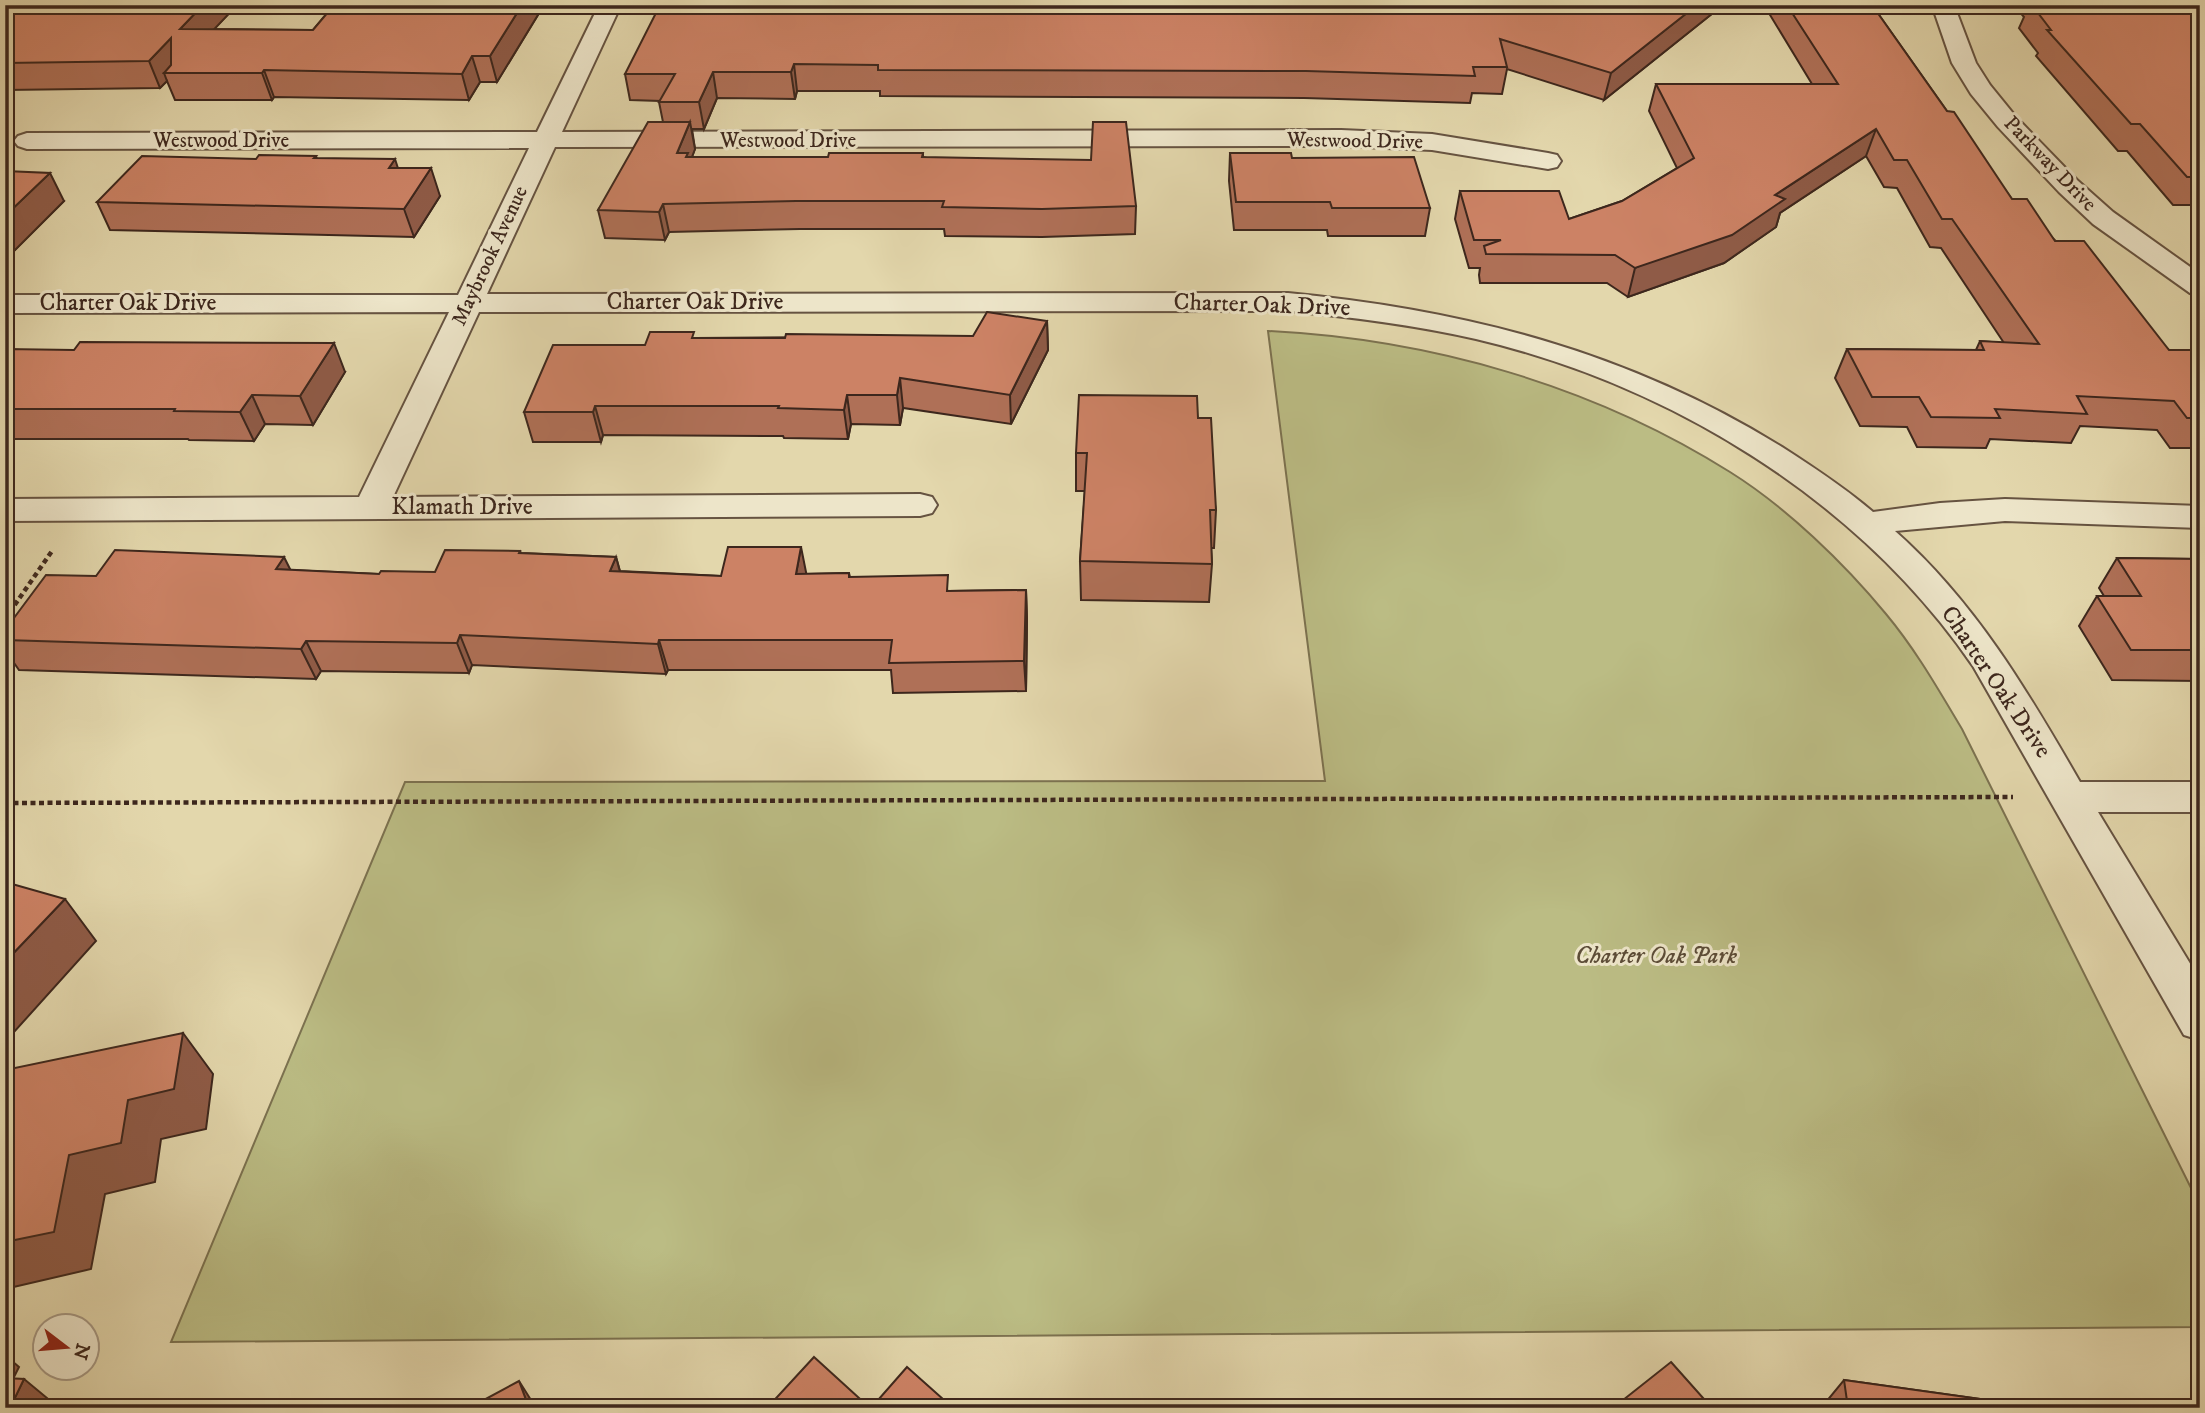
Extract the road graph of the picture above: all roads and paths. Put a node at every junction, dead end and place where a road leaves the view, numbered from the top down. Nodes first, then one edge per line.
1 (610, 5) edge
2 (1943, 5) edge
3 (27, 141) dead end
4 (545, 141) junction
5 (1548, 161) dead end
6 (2200, 287) edge
7 (468, 302) junction
8 (5, 304) edge
9 (919, 505) dead end
10 (371, 507) junction
11 (80, 509) junction
12 (5, 510) edge
13 (2200, 517) edge
14 (1867, 524) junction
15 (5, 619) edge
16 (2068, 797) junction
17 (2200, 797) edge
18 (5, 803) edge
19 (2200, 1021) edge

1 - 4 street, Maybrook Avenue
2 - 6 street, Parkway Drive
3 - 4 street, Westwood Drive
4 - 5 street, Westwood Drive
4 - 7 street, Maybrook Avenue
7 - 8 street, Charter Oak Drive
7 - 10 street, Maybrook Avenue
7 - 14 street, Charter Oak Drive
9 - 10 street, Klamath Drive
10 - 11 street, Klamath Drive
11 - 12 street, Klamath Drive
11 - 15 path
13 - 14 street
14 - 16 street, Charter Oak Drive
16 - 17 street
16 - 18 path
16 - 19 street, Charter Oak Drive

